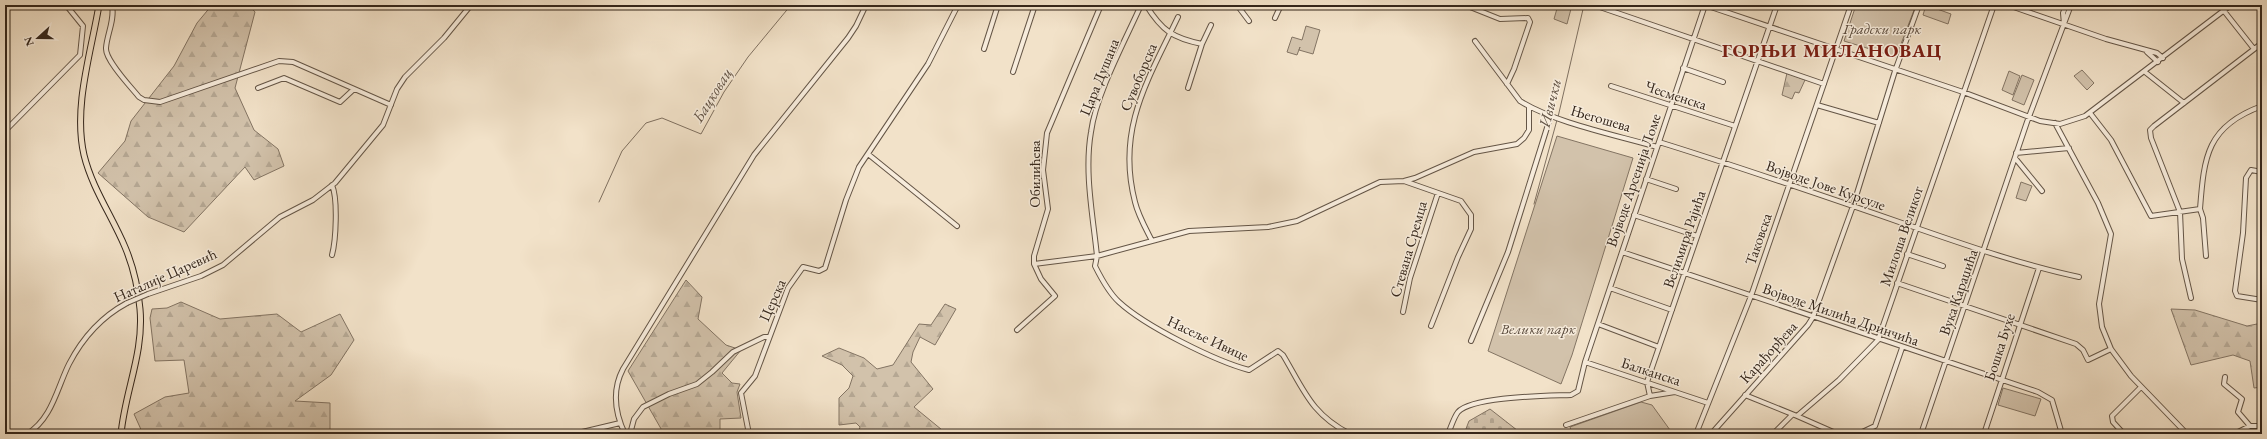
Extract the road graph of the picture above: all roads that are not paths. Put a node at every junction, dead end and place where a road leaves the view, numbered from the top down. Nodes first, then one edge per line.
1 (66, 5) edge
2 (99, 5) edge
3 (112, 5) edge
4 (471, 5) edge
5 (866, 5) edge
6 (958, 5) edge
7 (998, 5) edge
8 (1035, 5) edge
9 (1101, 5) edge
10 (1141, 5) edge
11 (1146, 5) edge
12 (1237, 5) edge
13 (1281, 5) edge
14 (1465, 5) edge
15 (1594, 5) edge
16 (1705, 5) edge
17 (1777, 5) edge
18 (1851, 5) edge
19 (1919, 5) edge
20 (1994, 5) edge
21 (2008, 5) edge
22 (2066, 5) edge
23 (2071, 5) edge
24 (2232, 5) edge
25 (2224, 11) junction
26 (1178, 18) dead end
27 (1276, 18) dead end
28 (1249, 21) dead end
29 (2064, 24) junction
30 (1211, 25) dead end
31 (1769, 27) junction
32 (1170, 34) junction
33 (1693, 39) junction
34 (1475, 41) dead end
35 (1202, 44) junction
36 (2262, 44) edge
37 (984, 49) dead end
38 (2254, 49) junction
39 (1836, 50) junction
40 (2144, 50) junction
41 (2163, 58) junction
42 (1758, 60) junction
43 (2158, 62) junction
44 (1683, 68) junction
45 (1895, 71) junction
46 (1013, 72) dead end
47 (2145, 72) junction
48 (1723, 82) dead end
49 (1507, 84) junction
50 (1824, 84) junction
51 (1611, 86) dead end
52 (258, 88) dead end
53 (354, 88) junction
54 (1188, 88) dead end
55 (1963, 92) junction
56 (2184, 103) junction
57 (391, 105) junction
58 (1817, 105) junction
59 (1529, 106) junction
60 (1671, 106) junction
61 (2262, 106) edge
62 (2090, 113) junction
63 (1552, 116) junction
64 (2029, 117) junction
65 (1879, 123) junction
66 (2055, 123) junction
67 (1735, 126) junction
68 (5, 131) edge
69 (1659, 142) junction
70 (1657, 147) junction
71 (2069, 148) junction
72 (2016, 153) junction
73 (868, 154) junction
74 (2015, 158) junction
75 (1723, 162) junction
76 (2262, 172) edge
77 (1646, 179) junction
78 (1404, 181) junction
79 (332, 185) junction
80 (1789, 186) junction
81 (1676, 188) dead end
82 (2042, 191) dead end
83 (1438, 193) junction
84 (1853, 206) junction
85 (2200, 209) junction
86 (2180, 212) junction
87 (1634, 215) junction
88 (957, 226) dead end
89 (1917, 228) junction
90 (1697, 236) junction
91 (1152, 241) junction
92 (1985, 251) junction
93 (1622, 252) junction
94 (1908, 254) junction
95 (332, 255) dead end
96 (1097, 256) junction
97 (2206, 256) dead end
98 (1034, 264) junction
99 (1943, 266) dead end
100 (2039, 268) junction
101 (1685, 273) junction
102 (2078, 277) dead end
103 (1897, 283) junction
104 (1610, 288) junction
105 (1751, 296) junction
106 (2191, 298) dead end
107 (2262, 300) edge
108 (1965, 306) junction
109 (1672, 310) junction
110 (1403, 312) dead end
111 (1813, 317) junction
112 (1598, 324) junction
113 (1431, 326) dead end
114 (2019, 326) junction
115 (1017, 330) dead end
116 (769, 337) junction
117 (1471, 340) dead end
118 (1878, 340) junction
119 (1659, 347) junction
120 (1902, 348) junction
121 (2111, 349) junction
122 (1585, 362) junction
123 (1946, 362) junction
124 (2225, 377) dead end
125 (2001, 381) junction
126 (1647, 382) junction
127 (2141, 387) junction
128 (1678, 392) junction
129 (1745, 395) junction
130 (1650, 396) junction
131 (1708, 403) junction
132 (1792, 415) junction
133 (1797, 416) junction
134 (620, 423) junction
135 (1566, 425) dead end
136 (2250, 426) junction
137 (2262, 426) edge
138 (578, 433) dead end
139 (27, 434) edge
140 (121, 434) edge
141 (625, 434) edge
142 (630, 434) edge
143 (749, 434) edge
144 (1350, 434) edge
145 (1448, 434) edge
146 (1696, 434) edge
147 (1711, 434) edge
148 (1773, 434) edge
149 (1838, 434) edge
150 (1858, 434) edge
151 (1921, 434) edge
152 (1984, 434) edge
153 (2062, 434) edge
154 (2124, 434) edge
155 (2187, 434) edge
156 (2234, 434) edge

1 - 68 street
2 - 140 main road
3 - 53 street
4 - 57 street, Наталије Царевић
5 - 134 street
6 - 73 street, Церска
7 - 37 street
8 - 46 street
9 - 98 street, Обилићева
10 - 96 street, Цара Душана
11 - 32 street
12 - 28 street
13 - 27 street
14 - 49 street
15 - 33 street
16 - 31 street
16 - 33 street, Војводе Арсенија Ломе
17 - 31 street, Велимира Рајића
18 - 39 street, Таковска
19 - 45 street, Карађорђева
20 - 55 street, Милоша Великог
21 - 29 street
22 - 29 street
23 - 29 street
24 - 25 street
25 - 38 street
25 - 41 street
26 - 32 street, Сувоборска
29 - 40 street
29 - 64 street, Вука Караџића
30 - 35 street
31 - 39 street
31 - 42 street, Велимира Рајића
32 - 35 street
32 - 91 street, Сувоборска
33 - 42 street
33 - 44 street, Војводе Арсенија Ломе
34 - 49 street, Његошева
35 - 54 street
36 - 38 street
38 - 56 street
39 - 45 street
39 - 50 street, Таковска
40 - 41 street
40 - 43 street
41 - 43 street
42 - 50 street
42 - 67 street, Велимира Рајића
43 - 47 street
44 - 48 street
44 - 60 street, Војводе Арсенија Ломе
45 - 55 street
45 - 65 street, Карађорђева
47 - 56 street
47 - 62 street
49 - 59 street, Његошева
50 - 58 street, Таковска
51 - 60 street, Чесменска
52 - 53 street
53 - 57 street
55 - 64 street
55 - 89 street, Милоша Великог
56 - 86 street
57 - 79 street, Наталије Царевић
58 - 65 street
58 - 80 street, Таковска
59 - 63 street, Његошева
59 - 78 street
60 - 67 street, Чесменска
60 - 69 street, Војводе Арсенија Ломе
61 - 85 street
62 - 66 street
62 - 86 street
63 - 70 street, Његошева
63 - 117 street
64 - 66 street
64 - 72 street, Вука Караџића
65 - 84 street, Карађорђева
66 - 71 street
67 - 75 street, Велимира Рајића
69 - 70 street, Војводе Арсенија Ломе
69 - 75 street, Војводе Јове Курсуле
70 - 77 street, Војводе Арсенија Ломе
71 - 72 street
71 - 121 street
72 - 74 street, Вука Караџића
73 - 88 street
73 - 116 street, Церска
74 - 82 street
74 - 92 street, Вука Караџића
75 - 80 street, Војводе Јове Курсуле
75 - 90 street, Велимира Рајића
76 - 107 street
77 - 81 street
77 - 87 street, Војводе Арсенија Ломе
78 - 83 street
78 - 91 street
79 - 95 street
79 - 139 street, Наталије Царевић, bridge
80 - 84 street, Војводе Јове Курсуле
80 - 105 street, Таковска
83 - 110 street, Стевана Сремца
83 - 113 street
84 - 89 street, Војводе Јове Курсуле
84 - 111 street, Карађорђева
85 - 86 street
85 - 97 street
86 - 106 street
87 - 90 street
87 - 93 street, Војводе Арсенија Ломе
89 - 92 street, Војводе Јове Курсуле
89 - 94 street, Милоша Великог
90 - 101 street, Велимира Рајића
91 - 96 street
92 - 100 street, Војводе Јове Курсуле
92 - 108 street, Вука Караџића
93 - 101 street, Војводе Милића Дринчића
93 - 104 street, Војводе Арсенија Ломе
94 - 99 street
94 - 103 street, Милоша Великог
96 - 98 street
96 - 144 street, Насеље Ивице
98 - 115 street
100 - 102 street, Војводе Јове Курсуле
100 - 114 street, Бошка Бухе
101 - 105 street, Војводе Милића Дринчића
101 - 109 street, Велимира Рајића
103 - 108 street
103 - 118 street, Милоша Великог
104 - 109 street
104 - 112 street, Војводе Арсенија Ломе
105 - 111 street, Војводе Милића Дринчића
105 - 131 street, Таковска
108 - 114 street
108 - 123 street, Вука Караџића
109 - 119 street, Велимира Рајића
111 - 118 street, Војводе Милића Дринчића
111 - 129 street, Карађорђева
112 - 119 street
112 - 122 street, Војводе Арсенија Ломе
114 - 121 street
114 - 125 street, Бошка Бухе
116 - 142 street
116 - 143 street, Церска
118 - 120 street, Војводе Милића Дринчића
118 - 133 street, Милоша Великог
119 - 126 street, Велимира Рајића
120 - 123 street, Војводе Милића Дринчића
120 - 150 street
121 - 127 street
122 - 126 street, Балканска
122 - 145 street, Војводе Арсенија Ломе
123 - 125 street, Војводе Милића Дринчића
123 - 151 street, Вука Караџића
124 - 136 street
125 - 152 street, Бошка Бухе
125 - 153 street, Војводе Милића Дринчића
126 - 128 street, Балканска
126 - 130 street
127 - 154 street
127 - 155 street
128 - 130 street
128 - 131 street, Балканска
129 - 132 street
129 - 147 street, Карађорђева
130 - 135 street
131 - 146 street, Таковска
132 - 133 street
132 - 148 street
133 - 149 street
134 - 138 street
134 - 141 street
136 - 137 street
136 - 156 street

